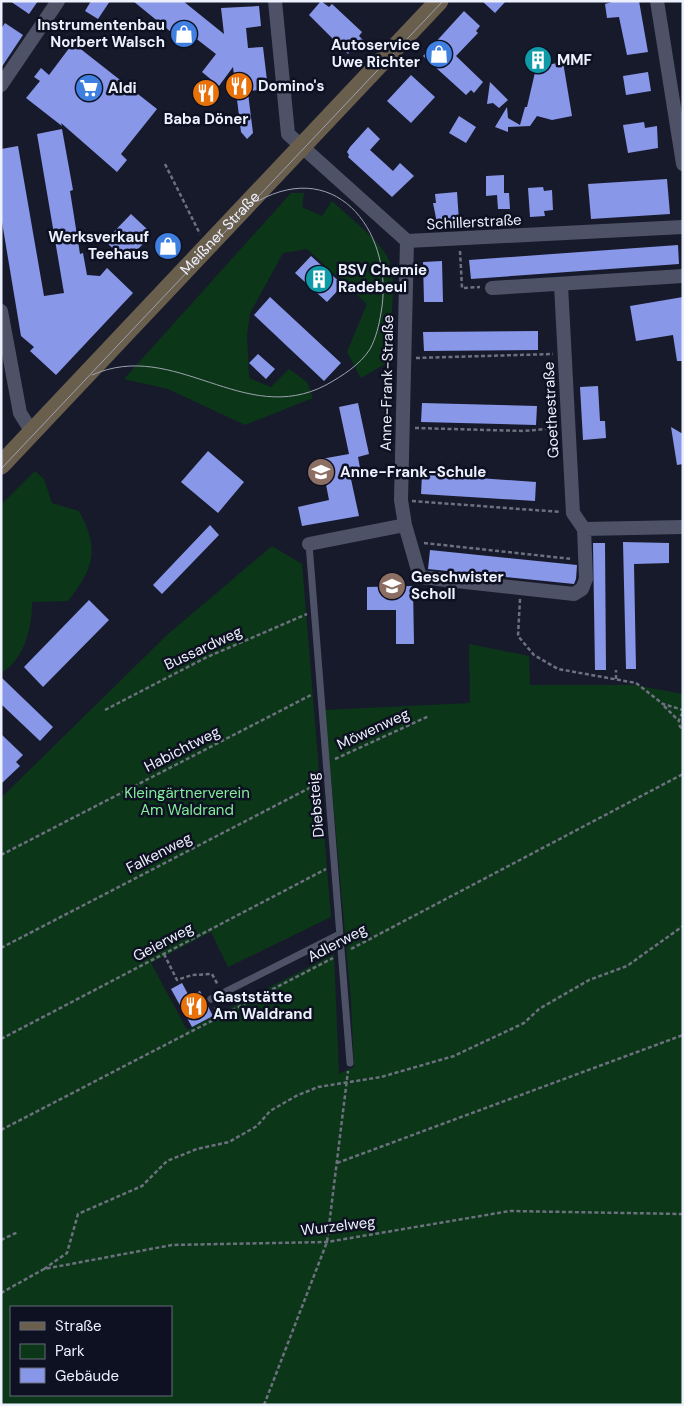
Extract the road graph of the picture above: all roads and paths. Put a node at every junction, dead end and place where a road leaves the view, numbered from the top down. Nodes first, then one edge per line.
1 (58, 1) edge
2 (275, 1) edge
3 (439, 1) edge
4 (657, 1) edge
5 (1, 85) edge
6 (302, 147) junction
7 (165, 164) dead end
8 (683, 164) edge
9 (683, 227) edge
10 (459, 240) junction
11 (407, 241) junction
12 (206, 248) junction
13 (683, 276) edge
14 (561, 285) junction
15 (492, 288) joint
16 (1, 311) edge
17 (565, 354) junction
18 (404, 358) junction
19 (568, 426) junction
20 (403, 428) junction
21 (32, 432) junction
22 (1, 464) edge
23 (401, 500) junction
24 (573, 513) junction
25 (405, 525) junction
26 (683, 527) edge
27 (584, 529) junction
28 (410, 542) junction
29 (308, 544) joint
30 (585, 560) junction
31 (520, 588) junction
32 (313, 611) junction
33 (616, 670) dead end
34 (616, 679) junction
35 (320, 691) junction
36 (663, 704) junction
37 (105, 710) dead end
38 (683, 711) edge
39 (428, 716) dead end
40 (679, 721) junction
41 (683, 730) edge
42 (326, 763) junction
43 (683, 774) edge
44 (327, 779) junction
45 (1, 855) edge
46 (334, 865) junction
47 (683, 926) edge
48 (340, 934) junction
49 (1, 948) edge
50 (164, 954) junction
51 (342, 954) junction
52 (223, 994) junction
53 (211, 1000) dead end
54 (683, 1035) edge
55 (1, 1040) edge
56 (350, 1062) joint
57 (346, 1084) junction
58 (1, 1130) edge
59 (337, 1163) junction
60 (683, 1214) edge
61 (18, 1232) dead end
62 (1, 1240) edge
63 (326, 1242) junction
64 (44, 1269) junction
65 (1, 1293) edge
66 (264, 1405) edge

1 - 5 street
2 - 6 street, Schillerstraße
3 - 6 main road, Meißner Straße
4 - 8 street
6 - 11 street, Schillerstraße
6 - 12 main road, Meißner Straße
7 - 12 path
9 - 10 street, Schillerstraße
10 - 11 street, Schillerstraße
10 - 15 path
11 - 18 street, Anne-Frank-Straße
12 - 21 main road, Meißner Straße
13 - 14 street
14 - 15 street
14 - 17 street, Goethestraße
16 - 21 street
17 - 18 path
17 - 19 street, Goethestraße
18 - 20 street, Anne-Frank-Straße
19 - 20 path
19 - 24 street, Goethestraße
20 - 23 street, Anne-Frank-Straße
21 - 22 main road, Meißner Straße
23 - 24 path
23 - 25 street, Anne-Frank-Straße
24 - 27 street
25 - 28 street, Anne-Frank-Straße
25 - 29 street
26 - 27 street
27 - 30 street
28 - 30 path
28 - 31 street, Anne-Frank-Straße
29 - 32 lane, Diebsteig
30 - 31 street, Anne-Frank-Straße
31 - 34 path
32 - 35 lane, Diebsteig
32 - 37 path, Bussardweg
33 - 34 path
34 - 36 path
35 - 42 lane, Diebsteig
35 - 45 path, Habichtweg
36 - 38 path
36 - 40 path
38 - 40 path
39 - 42 path, Möwenweg
40 - 41 path
42 - 44 lane, Diebsteig
43 - 51 path, Adlerweg
44 - 46 lane, Diebsteig
44 - 49 path, Falkenweg
46 - 48 lane, Diebsteig
46 - 50 path, Geierweg
47 - 57 path
48 - 51 lane, Diebsteig
48 - 52 lane
50 - 52 path
50 - 55 path, Geierweg
51 - 56 lane, Diebsteig
51 - 58 path, Adlerweg
52 - 53 lane
54 - 59 path
56 - 57 path
57 - 59 path
57 - 64 path
59 - 63 path
60 - 63 path, Wurzelweg
61 - 62 path
63 - 64 path, Wurzelweg
63 - 66 path
64 - 65 path, Wurzelweg

